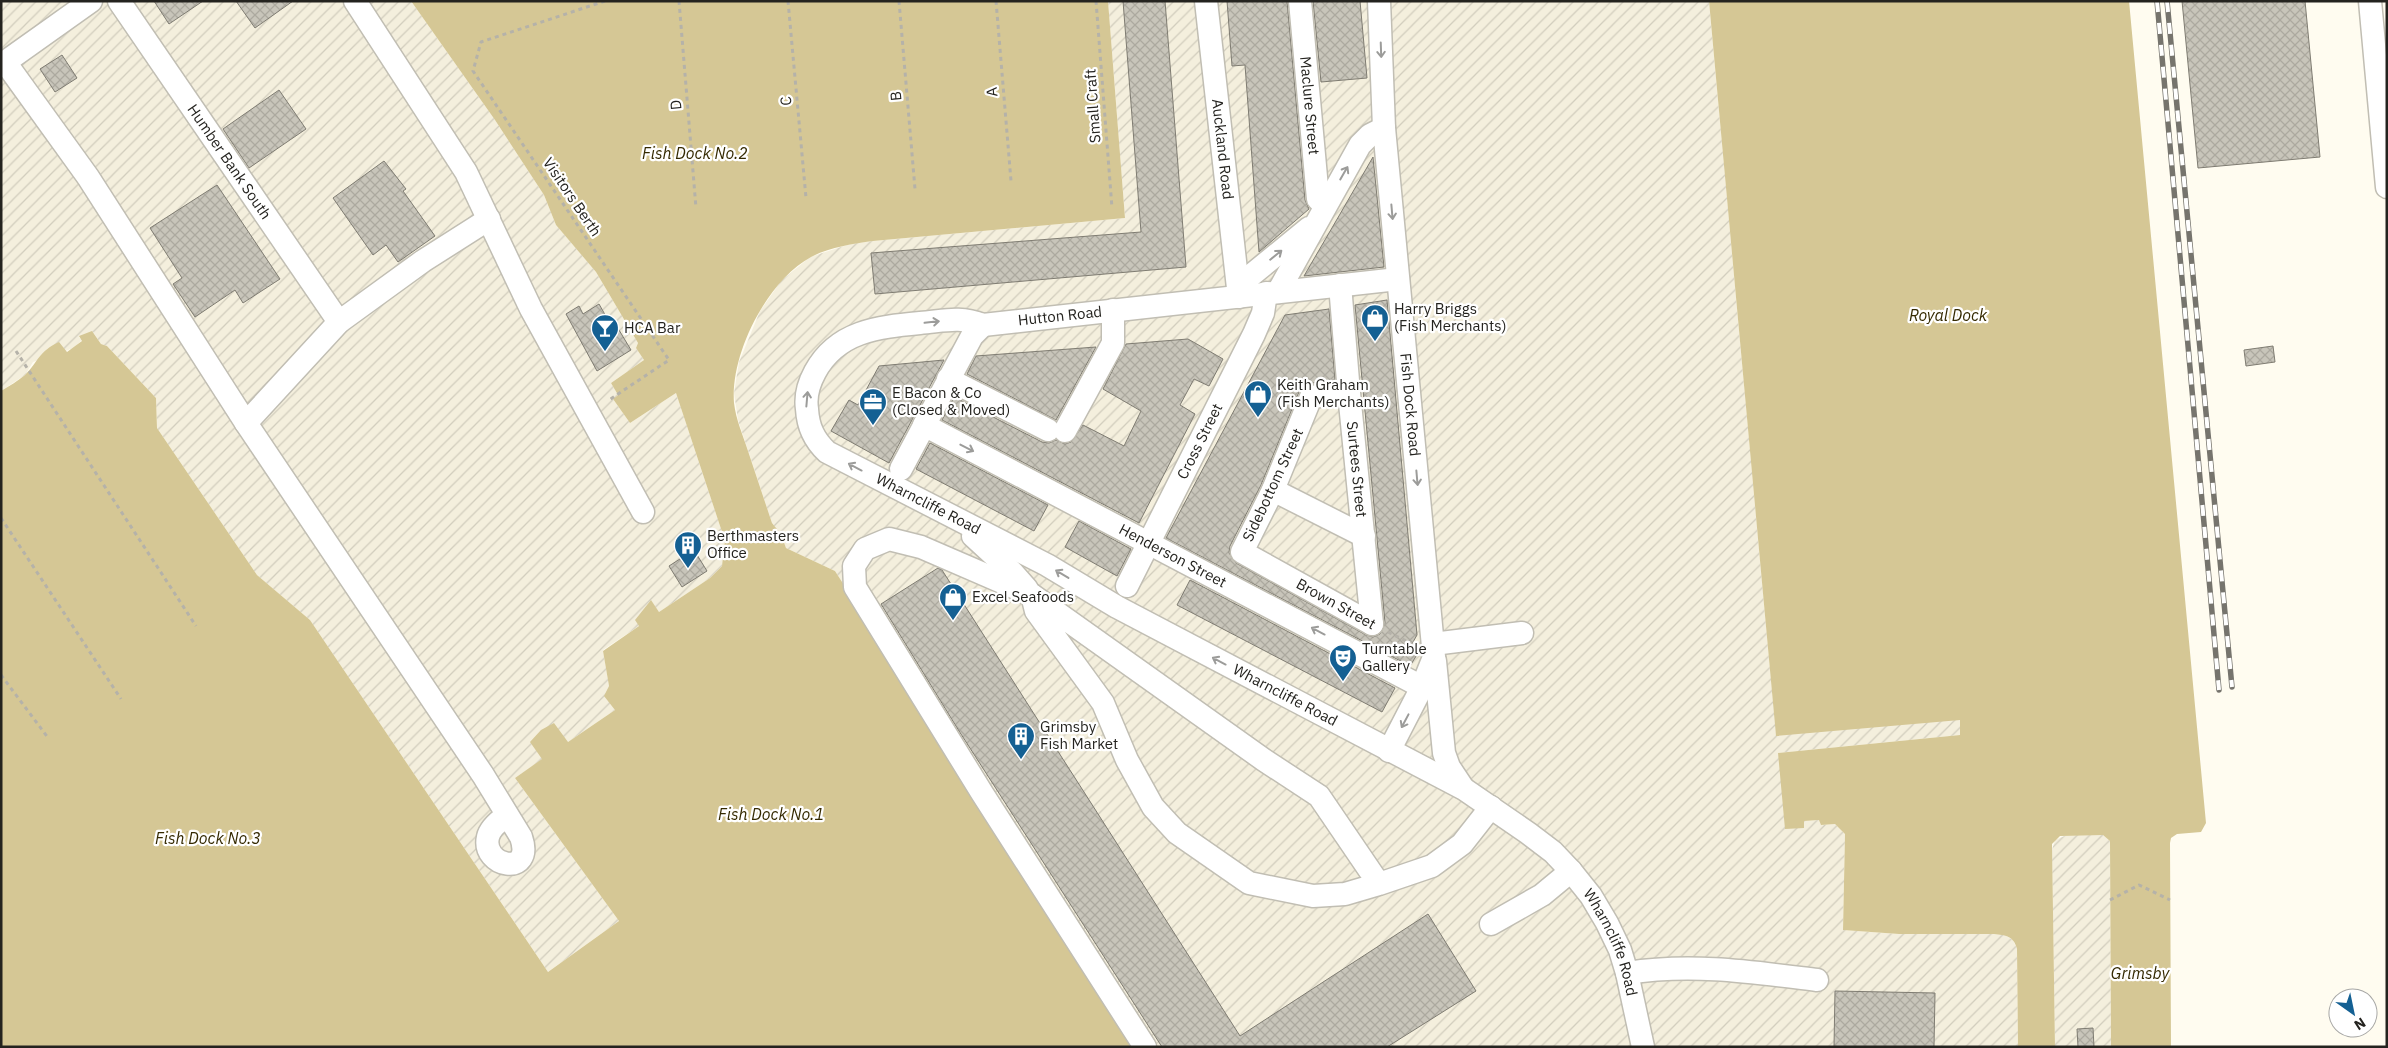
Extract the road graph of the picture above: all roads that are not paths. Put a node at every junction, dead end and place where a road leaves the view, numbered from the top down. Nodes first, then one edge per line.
1 (91, 1) edge
2 (119, 1) edge
3 (355, 1) edge
4 (1206, 1) edge
5 (1300, 1) edge
6 (1379, 1) edge
7 (2370, 1) edge
8 (2, 63) edge
9 (1384, 128) junction
10 (2387, 187) edge
11 (1321, 214) junction
12 (489, 220) junction
13 (1398, 279) junction
14 (1340, 286) junction
15 (1239, 291) junction
16 (1272, 293) junction
17 (1113, 310) junction
18 (339, 322) junction
19 (983, 325) junction
20 (948, 379) junction
21 (1348, 393) junction
22 (246, 424) junction
23 (924, 425) junction
24 (819, 445) joint
25 (901, 469) dead end
26 (1273, 490) junction
27 (643, 512) dead end
28 (952, 517) junction
29 (1364, 536) junction
30 (1149, 542) junction
31 (1242, 552) joint
32 (1127, 586) dead end
33 (1032, 595) junction
34 (1372, 624) joint
35 (1522, 634) dead end
36 (1433, 651) junction
37 (1422, 687) junction
38 (1389, 751) junction
39 (1464, 789) junction
40 (1491, 808) junction
41 (506, 816) dead end
42 (1571, 871) junction
43 (1379, 884) junction
44 (1490, 924) dead end
45 (1626, 973) junction
46 (1817, 980) dead end
47 (1145, 1047) edge
48 (1643, 1047) edge

1 - 8 street
2 - 18 street, Humber Bank South
3 - 12 street
4 - 15 street, Auckland Road
5 - 11 street, Maclure Street
6 -> 9 street, Fish Dock Road
7 - 10 street
8 - 22 street
11 -> 9 street, Cross Street
9 -> 13 street, Fish Dock Road
15 -> 11 street, Cross Street
11 - 16 street, Cross Street
12 - 18 street
12 - 27 street
13 - 14 street, Hutton Road
13 -> 36 street, Fish Dock Road
14 - 16 street, Hutton Road
14 - 21 street, Surtees Street
15 - 16 street, Hutton Road
15 - 17 street, Hutton Road
16 - 30 street, Cross Street
17 - 19 street, Hutton Road
17 - 20 street
18 - 22 street
19 - 20 street
24 -> 19 street, Hutton Road
20 - 23 street
21 - 26 street, Sidebottom Street
21 - 29 street, Surtees Street
22 - 41 street
23 - 25 street
23 -> 30 street, Henderson Street
28 -> 24 street, Wharncliffe Road
26 - 29 street
26 - 31 street, Sidebottom Street
28 - 33 street
38 -> 28 street, Wharncliffe Road
29 - 34 street, Surtees Street
30 - 32 street, Cross Street
37 -> 30 street, Henderson Street
31 - 34 street, Brown Street
33 - 43 street
33 - 43 street
33 - 47 street
35 - 36 street
36 - 37 street, Fish Dock Road
36 - 39 street, Fish Dock Road
37 -> 38 street, Fish Dock Road
38 - 39 street, Wharncliffe Road
39 - 40 street, Wharncliffe Road
40 - 42 street, Wharncliffe Road
40 - 43 street
42 - 44 street
42 - 45 street, Wharncliffe Road
45 - 46 street
45 - 48 street, Wharncliffe Road

